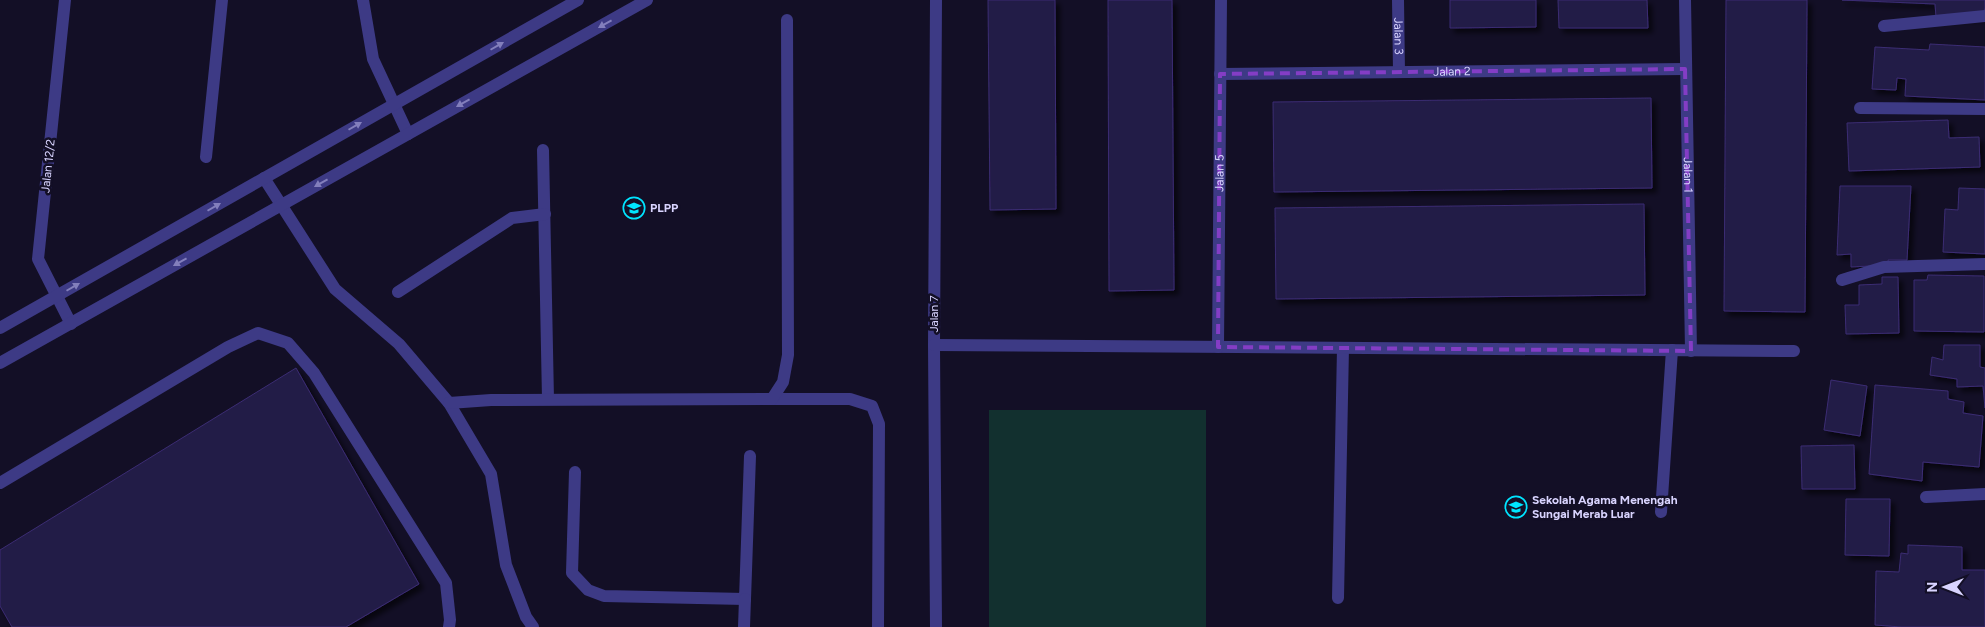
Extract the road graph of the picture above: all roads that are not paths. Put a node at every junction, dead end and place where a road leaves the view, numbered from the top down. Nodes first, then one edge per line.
1 (65, 0) edge
2 (222, 0) edge
3 (363, 0) edge
4 (578, 0) edge
5 (647, 0) edge
6 (936, 0) edge
7 (1221, 0) edge
8 (1398, 0) edge
9 (1685, 0) edge
10 (1985, 16) edge
11 (787, 20) dead end
12 (1884, 26) dead end
13 (1685, 68) junction
14 (1399, 72) junction
15 (1220, 74) junction
16 (394, 104) junction
17 (1860, 108) dead end
18 (1985, 109) edge
19 (408, 134) junction
20 (543, 150) dead end
21 (206, 157) dead end
22 (264, 178) junction
23 (280, 206) junction
24 (545, 214) junction
25 (1985, 264) edge
26 (1842, 280) dead end
27 (398, 292) dead end
28 (56, 296) junction
29 (71, 324) junction
30 (0, 328) edge
31 (934, 346) junction
32 (1218, 347) junction
33 (1343, 348) junction
34 (1672, 350) junction
35 (1690, 351) junction
36 (1794, 352) dead end
37 (0, 364) edge
38 (548, 399) junction
39 (772, 399) junction
40 (449, 403) junction
41 (750, 456) dead end
42 (575, 472) dead end
43 (0, 483) edge
44 (1985, 494) edge
45 (1926, 497) dead end
46 (1661, 512) dead end
47 (1338, 598) dead end
48 (745, 599) junction
49 (449, 627) edge
50 (533, 627) edge
51 (744, 627) edge
52 (878, 627) edge
53 (936, 627) edge

1 - 28 street, Jalan 12/2
2 - 21 street
3 - 16 street
16 -> 4 street
5 -> 19 street
6 - 31 street, Jalan 7
7 - 15 street, Jalan 5
8 - 14 street, Jalan 3
9 - 13 street, Jalan 1
10 - 12 street
11 - 39 street
13 - 14 street, Jalan 2
13 - 35 street, Jalan 1
14 - 15 street, Jalan 2
15 - 32 street, Jalan 5
16 - 19 street
22 -> 16 street
17 - 18 street
19 -> 23 street
20 - 24 street
22 - 23 street
28 -> 22 street
23 -> 29 street
23 - 40 street
24 - 27 street
24 - 38 street
25 - 26 street
28 - 29 street, Jalan 12/2
28 - 30 street
29 - 37 street
31 - 32 street
31 - 53 street, Jalan 7
32 - 33 street
33 - 34 street
33 - 47 street
34 - 35 street
34 - 46 street
35 - 36 street
38 - 39 street
38 - 40 street
39 - 52 street
40 - 50 street
41 - 48 street
42 - 48 street
43 - 49 street
44 - 45 street
48 - 51 street

